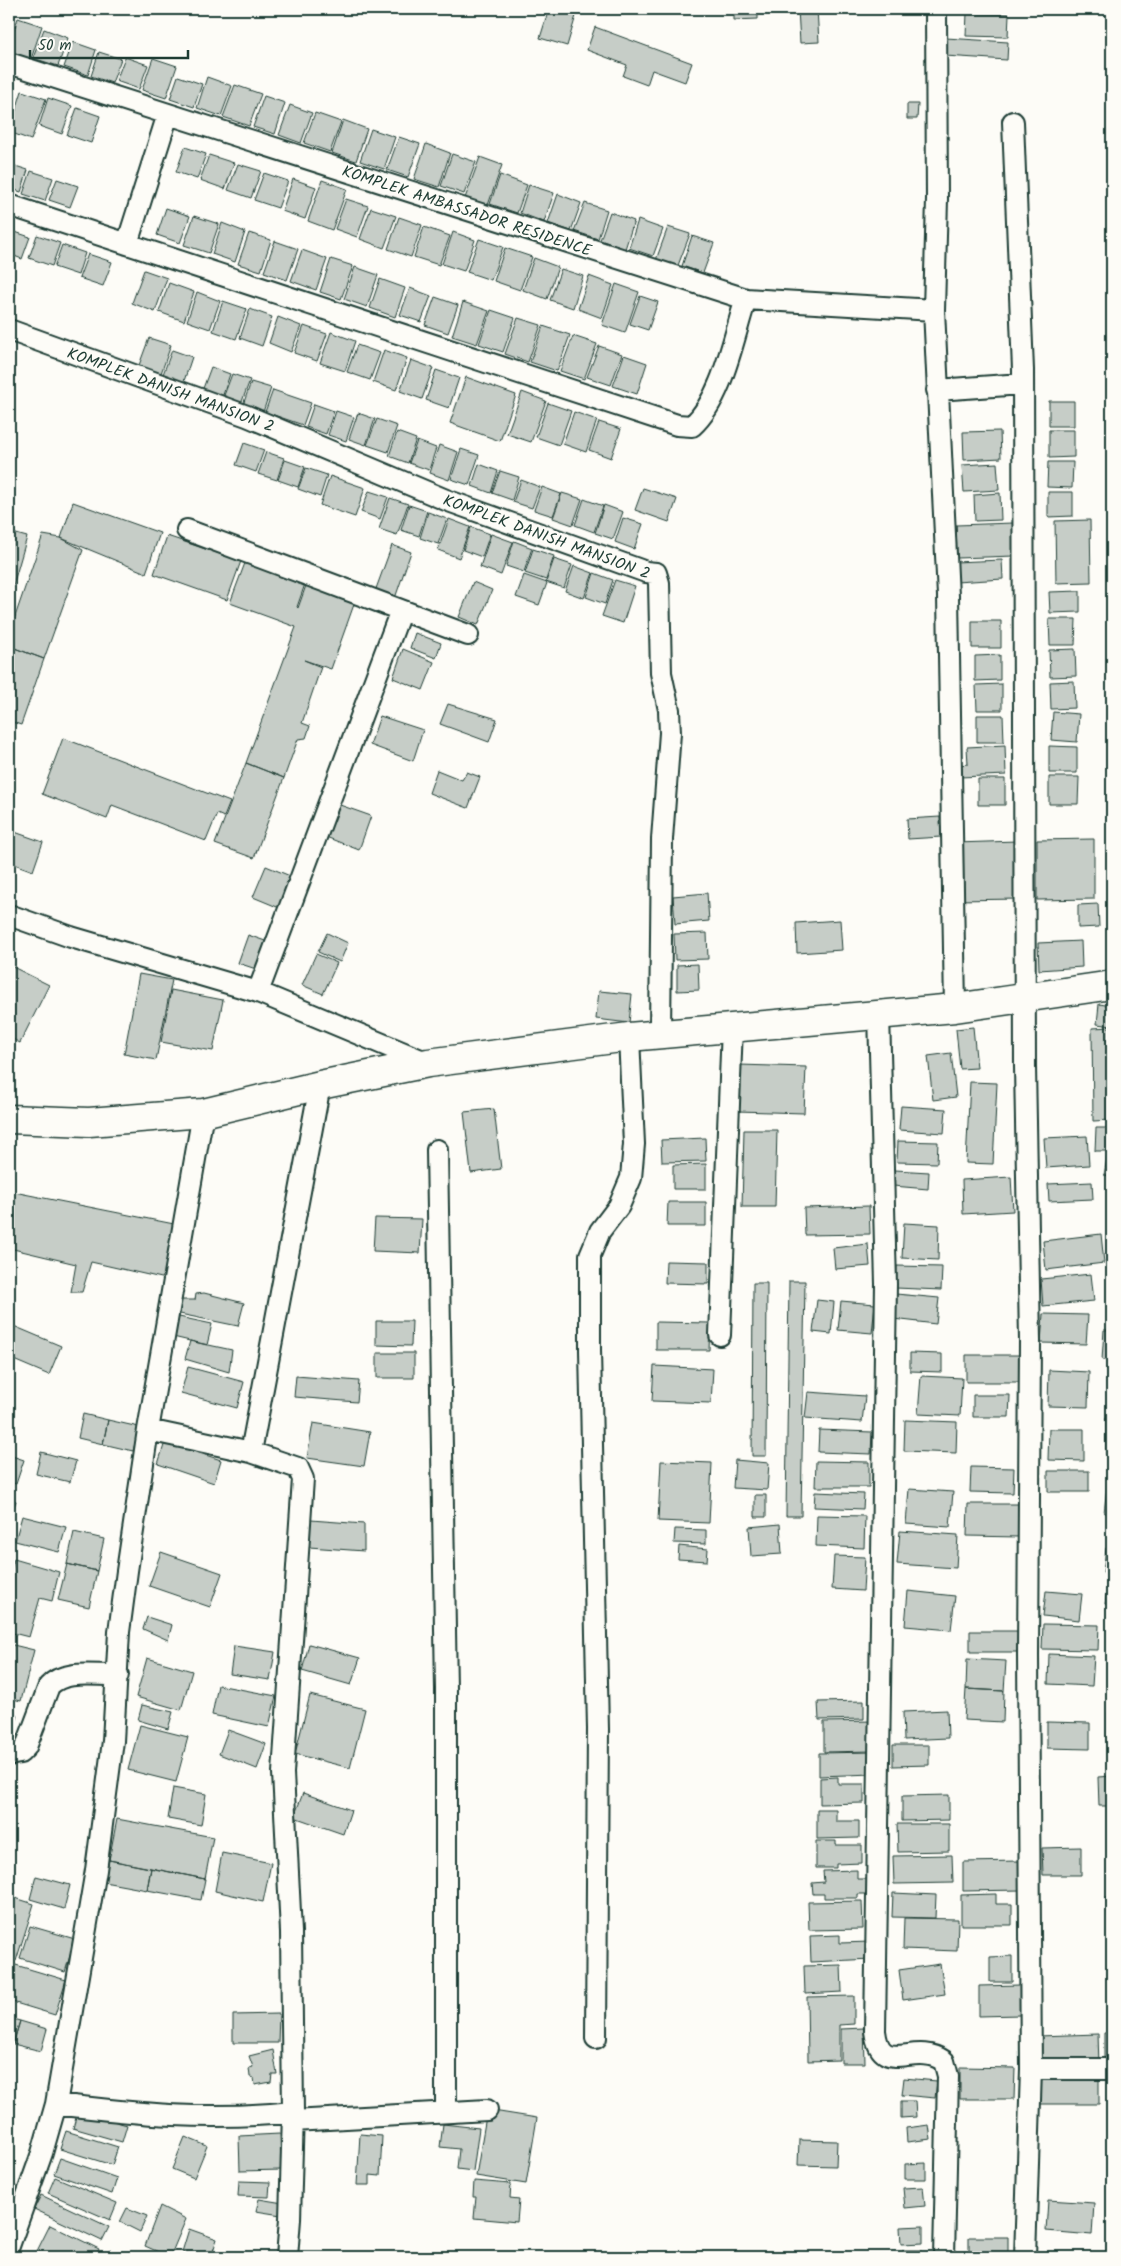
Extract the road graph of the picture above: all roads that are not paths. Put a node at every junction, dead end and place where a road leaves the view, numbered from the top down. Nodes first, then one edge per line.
1 (936, 9) edge
2 (9, 63) edge
3 (168, 114) junction
4 (1014, 122) dead end
5 (9, 205) edge
6 (127, 244) junction
7 (746, 299) junction
8 (934, 310) junction
9 (9, 330) edge
10 (1022, 384) junction
11 (937, 390) junction
12 (187, 530) dead end
13 (401, 610) junction
14 (468, 635) dead end
15 (9, 915) edge
16 (1112, 985) edge
17 (258, 992) junction
18 (1025, 998) junction
19 (955, 1008) junction
20 (879, 1014) junction
21 (732, 1027) junction
22 (660, 1034) junction
23 (629, 1037) junction
24 (428, 1063) junction
25 (320, 1085) junction
26 (203, 1113) junction
27 (9, 1119) edge
28 (437, 1150) dead end
29 (720, 1335) dead end
30 (148, 1430) junction
31 (252, 1452) junction
32 (118, 1675) junction
33 (9, 1755) edge
34 (596, 2038) dead end
35 (1031, 2069) junction
36 (1112, 2069) edge
37 (56, 2104) junction
38 (487, 2110) dead end
39 (446, 2112) junction
40 (293, 2116) junction
41 (9, 2246) edge
42 (287, 2257) edge
43 (944, 2257) edge
44 (1025, 2257) edge

1 - 8 street
2 - 3 street, KOMPLEK AMBASSADOR RESIDENCE
3 - 6 street
3 - 7 street, KOMPLEK AMBASSADOR RESIDENCE
4 - 10 street
5 - 6 street
6 - 7 street
7 - 8 street, KOMPLEK AMBASSADOR RESIDENCE
8 - 11 street
9 - 22 street, KOMPLEK DANISH MANSION 2
10 - 11 street
10 - 18 street
11 - 19 street
12 - 13 street
13 - 14 street
13 - 17 street
15 - 17 street
16 - 18 main road
17 - 24 street
18 - 19 main road
18 - 35 street
19 - 20 main road
20 - 21 main road
20 - 43 street
21 - 22 main road
21 - 29 street
22 - 23 main road
23 - 24 main road
23 - 34 street
24 - 25 main road
25 - 26 main road
25 - 31 street
26 - 27 main road
26 - 30 street
28 - 39 street
30 - 31 street
30 - 32 street
31 - 40 street
32 - 33 street
32 - 37 street
35 - 36 street
35 - 44 street
37 - 40 street
37 - 41 street
38 - 39 street
39 - 40 street
40 - 42 street

